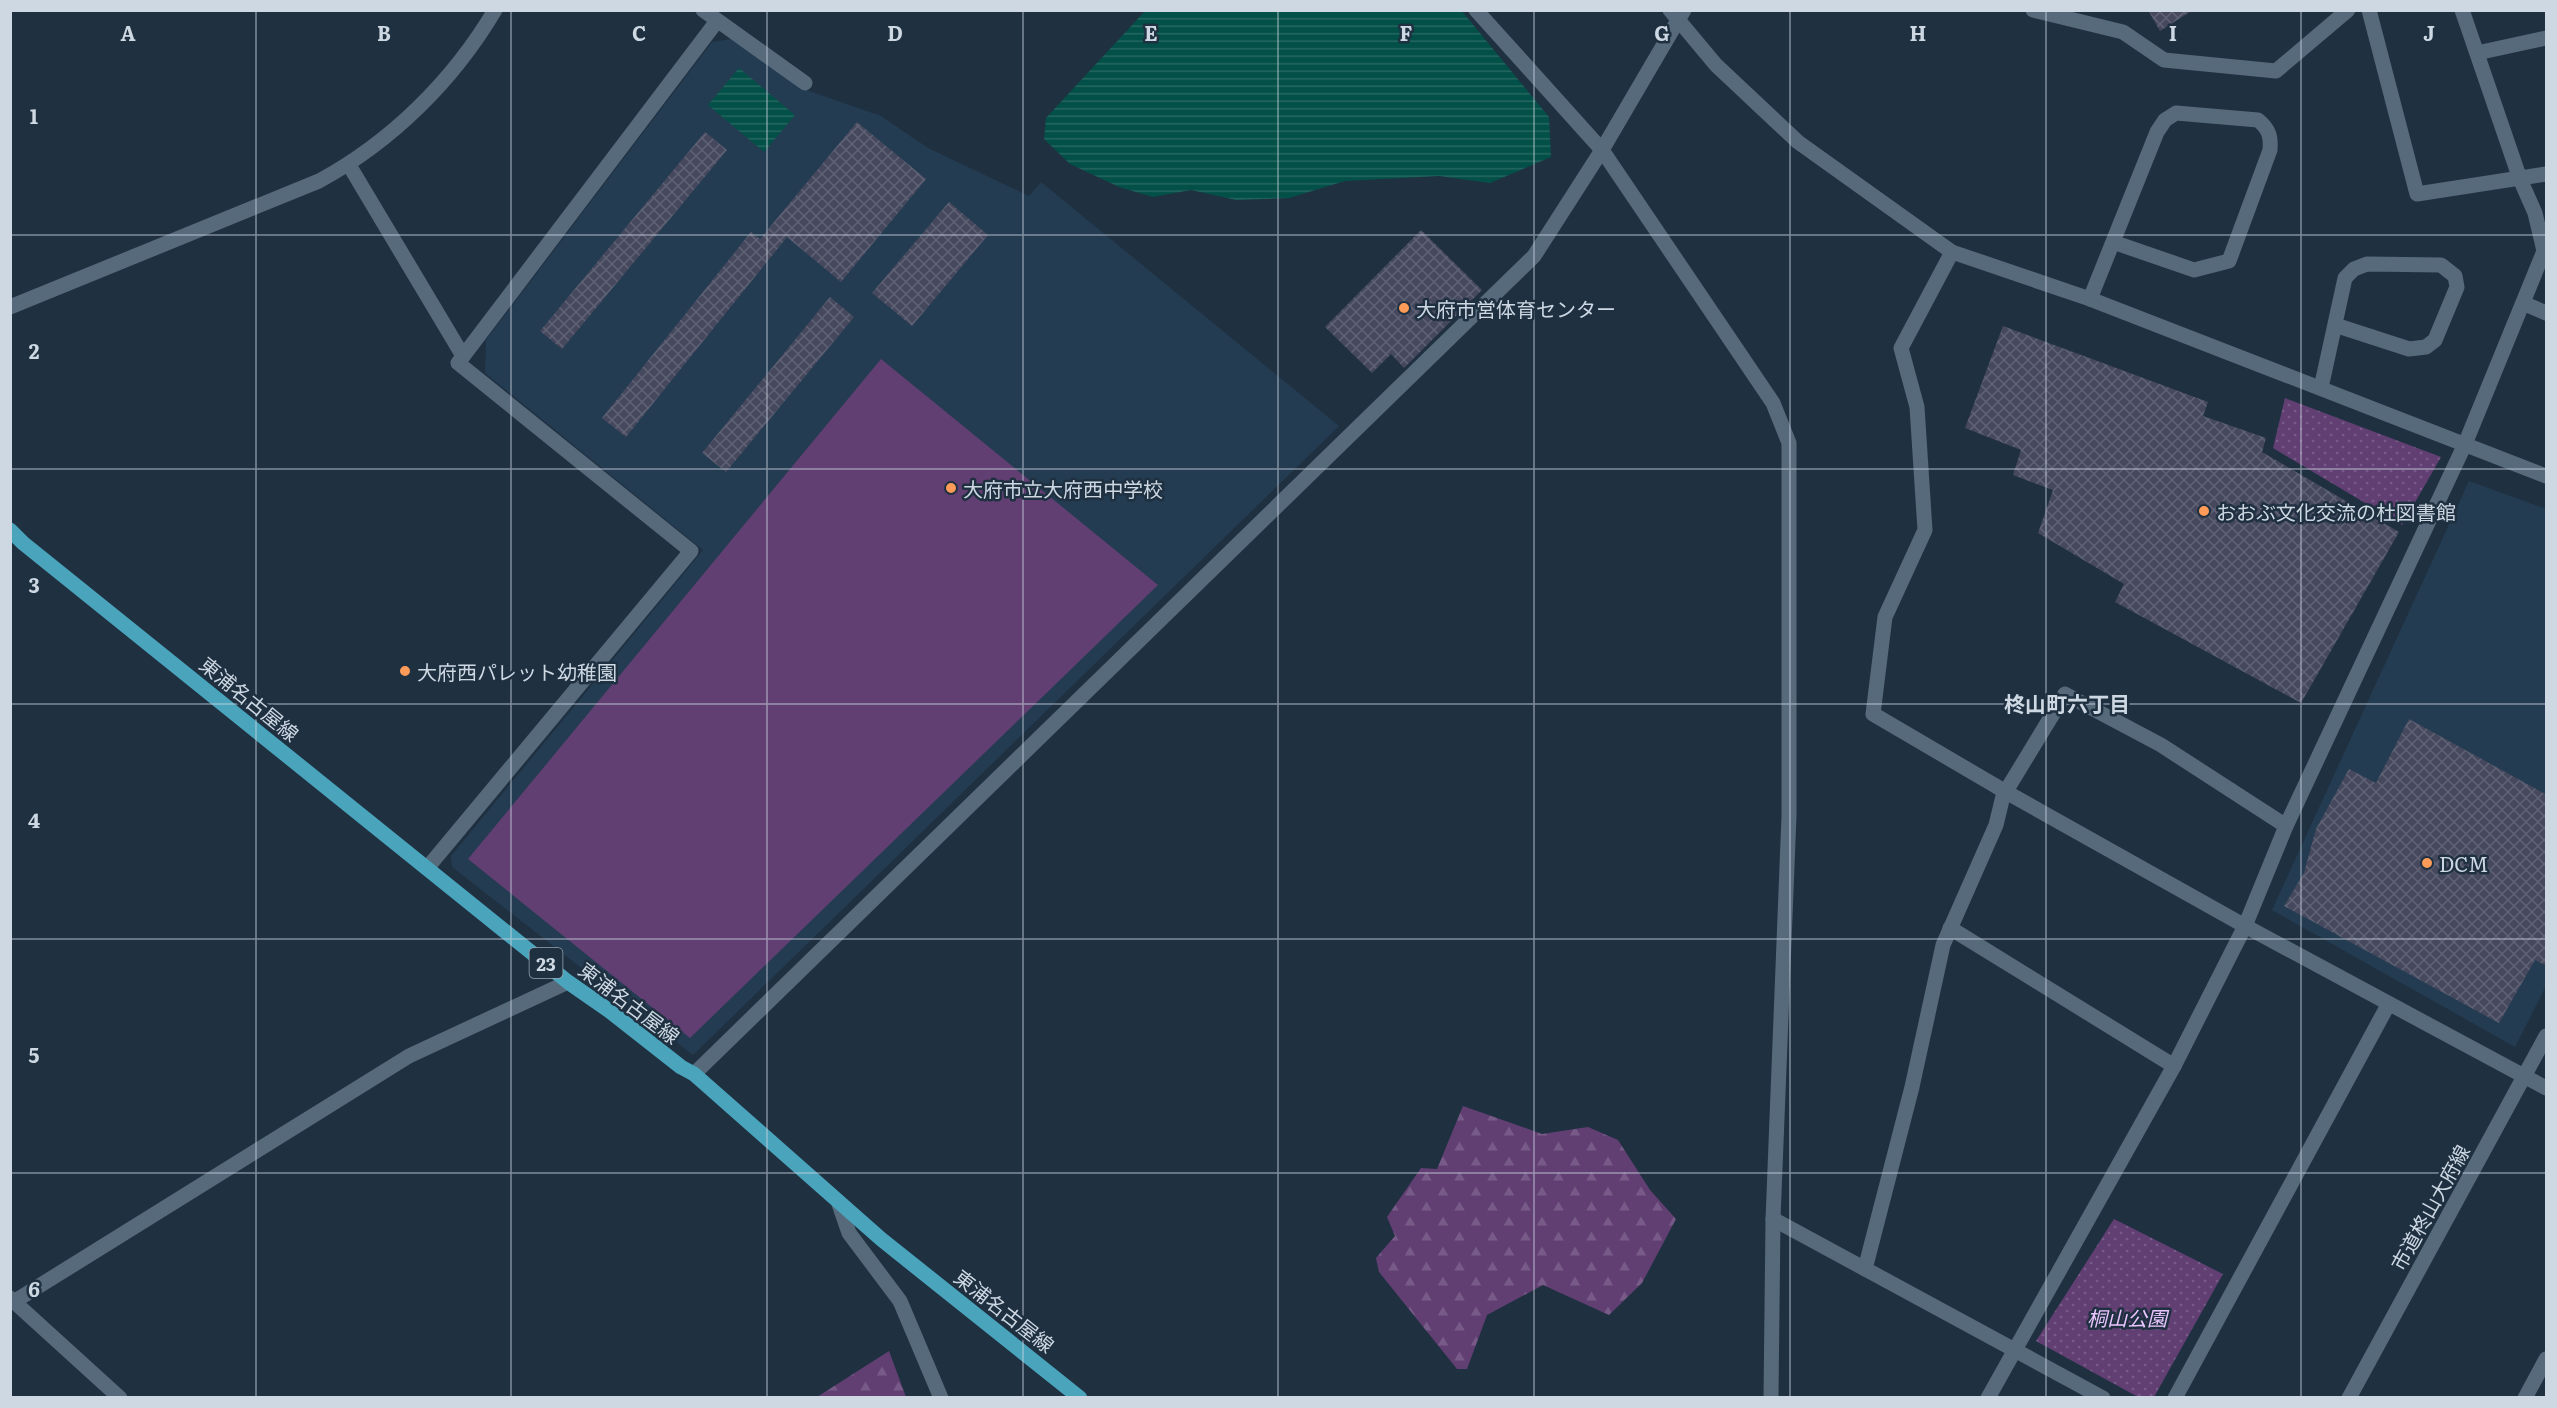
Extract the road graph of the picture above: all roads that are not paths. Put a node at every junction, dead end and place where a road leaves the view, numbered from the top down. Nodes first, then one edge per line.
1 (495, 10) edge
2 (703, 10) edge
3 (1476, 10) edge
4 (2033, 10) edge
5 (2348, 10) edge
6 (2369, 10) edge
7 (2462, 10) edge
8 (1677, 14) edge
9 (717, 21) junction
10 (2547, 38) edge
11 (2477, 53) junction
12 (804, 83) dead end
13 (1602, 150) junction
14 (349, 165) junction
15 (2547, 174) edge
16 (2520, 179) junction
17 (2113, 242) junction
18 (1952, 252) junction
19 (2090, 299) junction
20 (2523, 303) junction
21 (10, 308) edge
22 (2547, 312) edge
23 (2335, 325) junction
24 (463, 356) junction
25 (2321, 388) junction
26 (2465, 444) junction
27 (2547, 476) edge
28 (10, 530) edge
29 (2006, 792) junction
30 (2286, 826) junction
31 (428, 867) junction
32 (2245, 926) junction
33 (1950, 928) junction
34 (568, 982) junction
35 (2388, 1005) junction
36 (2547, 1036) edge
37 (2174, 1066) junction
38 (694, 1074) junction
39 (2525, 1076) junction
40 (2547, 1088) edge
41 (839, 1203) junction
42 (1773, 1219) junction
43 (1865, 1269) junction
44 (13, 1299) edge
45 (2013, 1350) junction
46 (2545, 1365) edge
47 (120, 1398) edge
48 (941, 1398) edge
49 (1080, 1398) edge
50 (1771, 1398) edge
51 (1988, 1398) edge
52 (2103, 1398) edge
53 (2175, 1398) edge
54 (2349, 1398) edge
55 (2525, 1398) edge

1 - 14 street
2 - 9 street
3 - 13 street
4 - 5 street
6 - 16 street
7 - 11 street
8 - 13 street
8 - 18 street
9 - 12 street
9 - 24 street
10 - 11 street
11 - 16 street
13 - 38 street
13 - 42 street
14 - 21 street
14 - 24 street
15 - 16 street
16 - 20 street
17 - 17 street
17 - 19 street
18 - 19 street
18 - 29 street
19 - 25 street
20 - 22 street
20 - 26 street
23 - 23 street
23 - 25 street
24 - 31 street
25 - 26 street
26 - 27 street
26 - 30 street
28 - 31 main road, 東浦名古屋線 / 23
29 - 30 street
29 - 32 street
29 - 33 street
30 - 32 street
31 - 34 main road, 東浦名古屋線 / 23
32 - 35 street
32 - 37 street
33 - 37 street
33 - 43 street
34 - 38 main road, 東浦名古屋線 / 23
34 - 44 street
35 - 39 street
35 - 53 street
36 - 39 street, 市道柊山大府線
37 - 45 street
38 - 41 main road, 東浦名古屋線 / 23
39 - 40 street
39 - 54 street, 市道柊山大府線
41 - 48 street
41 - 49 main road, 東浦名古屋線 / 23
42 - 43 street
42 - 50 street
43 - 45 street
44 - 47 street
45 - 51 street
45 - 52 street
46 - 55 street

